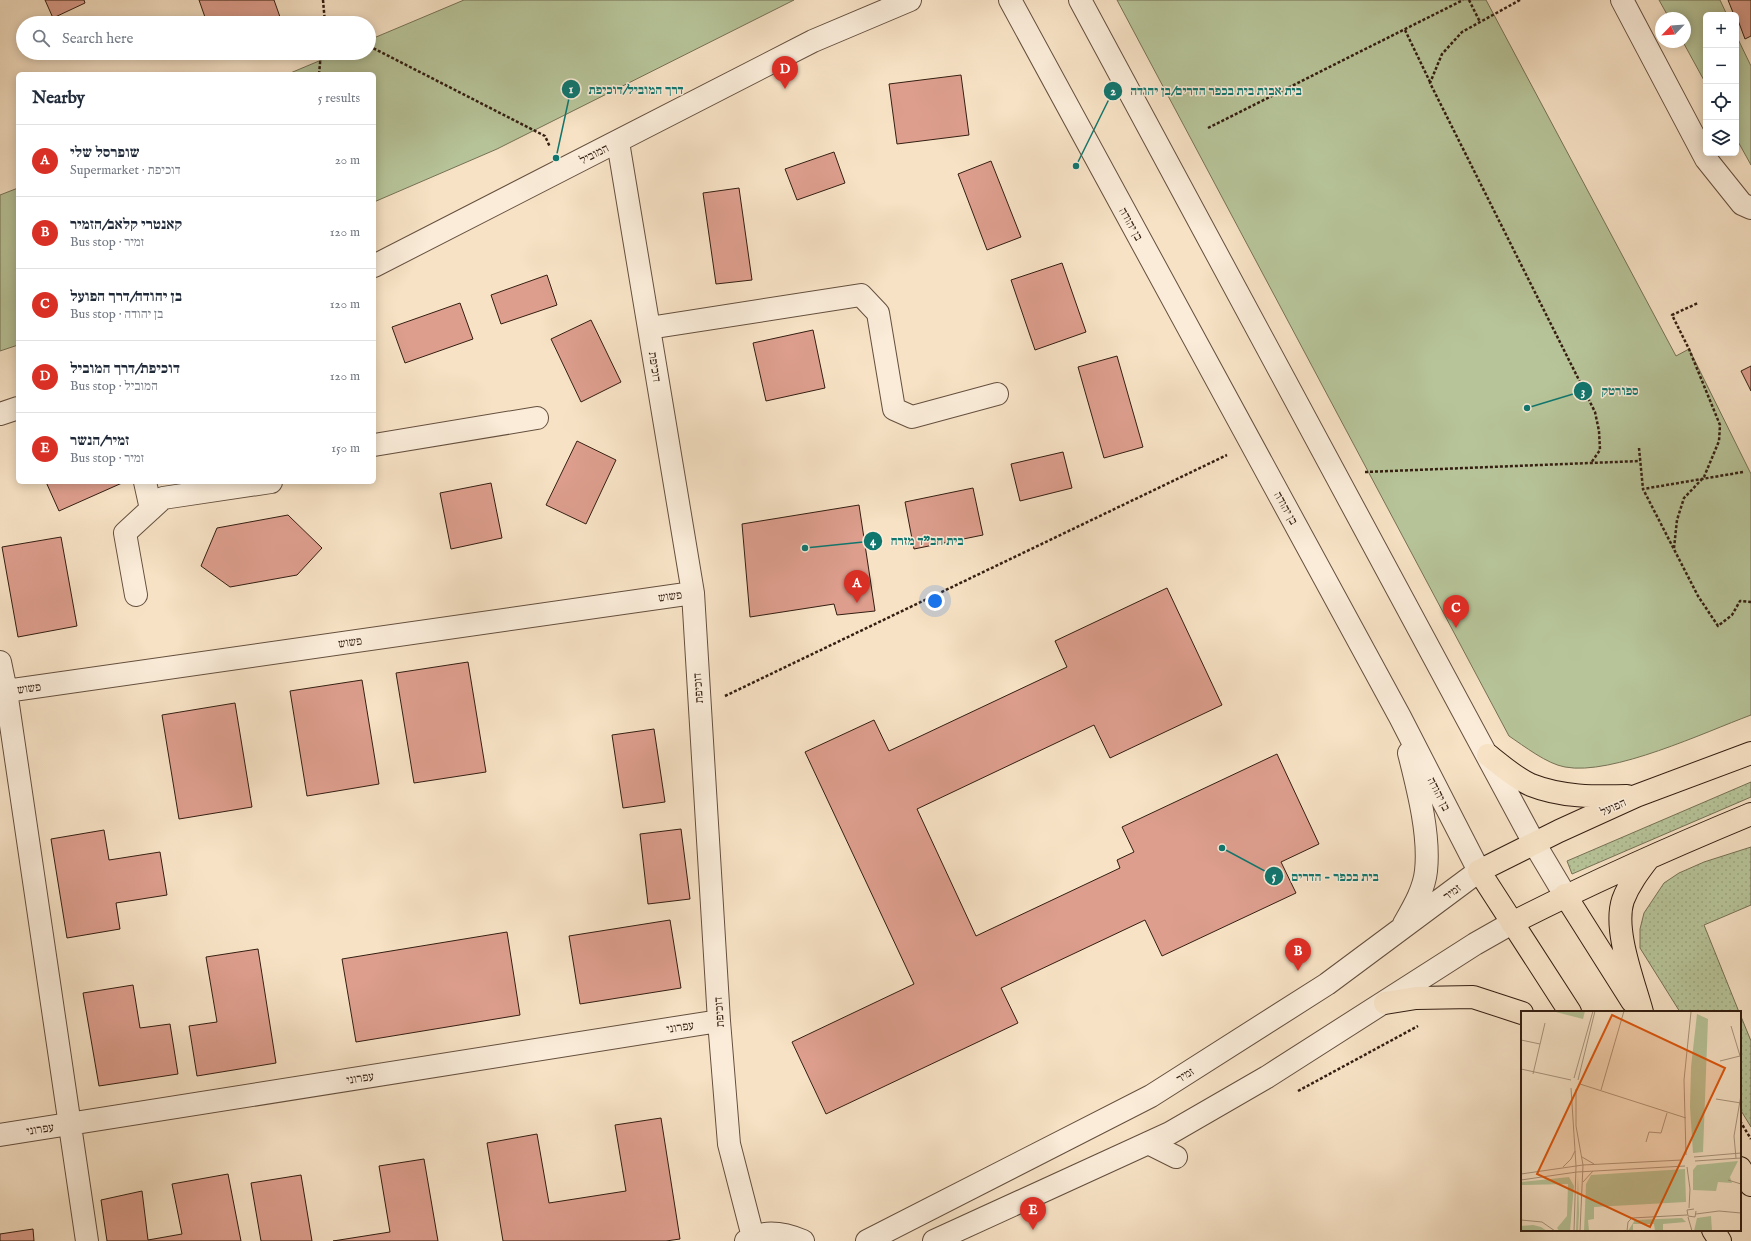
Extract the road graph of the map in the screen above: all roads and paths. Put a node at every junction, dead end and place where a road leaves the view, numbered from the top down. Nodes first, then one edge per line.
1 (323, 0) edge
2 (871, 0) edge
3 (910, 0) edge
4 (1010, 0) edge
5 (1080, 0) edge
6 (1462, 0) edge
7 (1469, 0) edge
8 (1520, 0) edge
9 (1622, 0) edge
10 (324, 16) edge
11 (1480, 22) junction
12 (1404, 30) junction
13 (813, 41) junction
14 (376, 50) edge
15 (321, 60) edge
16 (319, 72) edge
17 (1430, 83) junction
18 (1208, 128) dead end
19 (618, 142) junction
20 (562, 171) junction
21 (1751, 208) edge
22 (376, 265) edge
23 (1698, 303) dead end
24 (649, 328) junction
25 (996, 394) dead end
26 (16, 409) edge
27 (0, 414) edge
28 (537, 418) dead end
29 (376, 441) edge
30 (1251, 443) junction
31 (1639, 448) dead end
32 (1640, 461) junction
33 (1591, 463) junction
34 (1743, 472) dead end
35 (1359, 473) dead end
36 (1704, 477) junction
37 (145, 484) edge
38 (258, 484) edge
39 (1642, 489) junction
40 (151, 509) junction
41 (1674, 548) junction
42 (693, 593) junction
43 (136, 595) dead end
44 (1751, 602) edge
45 (0, 662) edge
46 (6, 692) junction
47 (700, 708) junction
48 (1400, 717) junction
49 (1751, 754) edge
50 (1488, 755) junction
51 (1636, 796) junction
52 (1751, 814) edge
53 (1534, 843) junction
54 (1651, 855) junction
55 (1479, 871) junction
56 (1565, 895) junction
57 (1512, 923) junction
58 (1401, 929) junction
59 (1385, 1003) junction
60 (1569, 1011) edge
61 (1639, 1011) edge
62 (1640, 1011) edge
63 (1521, 1013) edge
64 (719, 1021) junction
65 (1424, 1023) dead end
66 (1293, 1093) dead end
67 (1741, 1123) edge
68 (69, 1124) junction
69 (0, 1135) edge
70 (1751, 1139) edge
71 (1148, 1143) junction
72 (1176, 1157) dead end
73 (1741, 1170) edge
74 (1751, 1185) edge
75 (1714, 1231) edge
76 (749, 1239) edge
77 (87, 1241) edge
78 (803, 1241) edge
79 (867, 1241) edge
80 (934, 1241) edge
81 (1720, 1241) edge

1 - 10 path
2 - 13 street, המוביל
3 - 13 street, המוביל
4 - 30 street, בן יהודה
5 - 50 street
6 - 12 path
7 - 11 path
8 - 11 path
9 - 21 street
11 - 17 path
12 - 17 path
12 - 18 path
13 - 19 street, המוביל
14 - 20 path
15 - 16 path
17 - 33 path
19 - 20 street, המוביל
19 - 24 street, דוכיפת
20 - 22 street, המוביל
23 - 36 path
24 - 25 street
24 - 42 street, דוכיפת
26 - 27 street
28 - 29 street
30 - 47 path
30 - 48 street, בן יהודה
31 - 32 path
32 - 33 path
32 - 39 path
33 - 35 path
34 - 36 path
36 - 39 path
36 - 41 path
37 - 40 street
38 - 40 street
39 - 41 path
40 - 43 street
41 - 44 path
42 - 46 street, פשוש
42 - 47 street, דוכיפת
45 - 46 street
46 - 68 street
47 - 64 street, דוכיפת
48 - 55 street, בן יהודה
48 - 58 street
49 - 51 main road, הפועל
50 - 51 main road
50 - 53 street
51 - 53 main road, הפועל
52 - 54 main road
53 - 55 main road, הפועל
53 - 56 street
54 - 56 main road
54 - 62 main road
55 - 57 main road, בן יהודה
55 - 58 street, זמיר
56 - 57 main road
56 - 61 main road
57 - 59 street
57 - 60 main road, בן יהודה
58 - 79 street, זמיר
59 - 63 main road
59 - 71 street
64 - 68 street, עפרוני
64 - 76 street, דוכיפת
65 - 66 path
67 - 70 path
68 - 69 street, עפרוני
68 - 77 street
71 - 72 street
71 - 80 street
73 - 74 main road
75 - 81 main road
76 - 78 street

